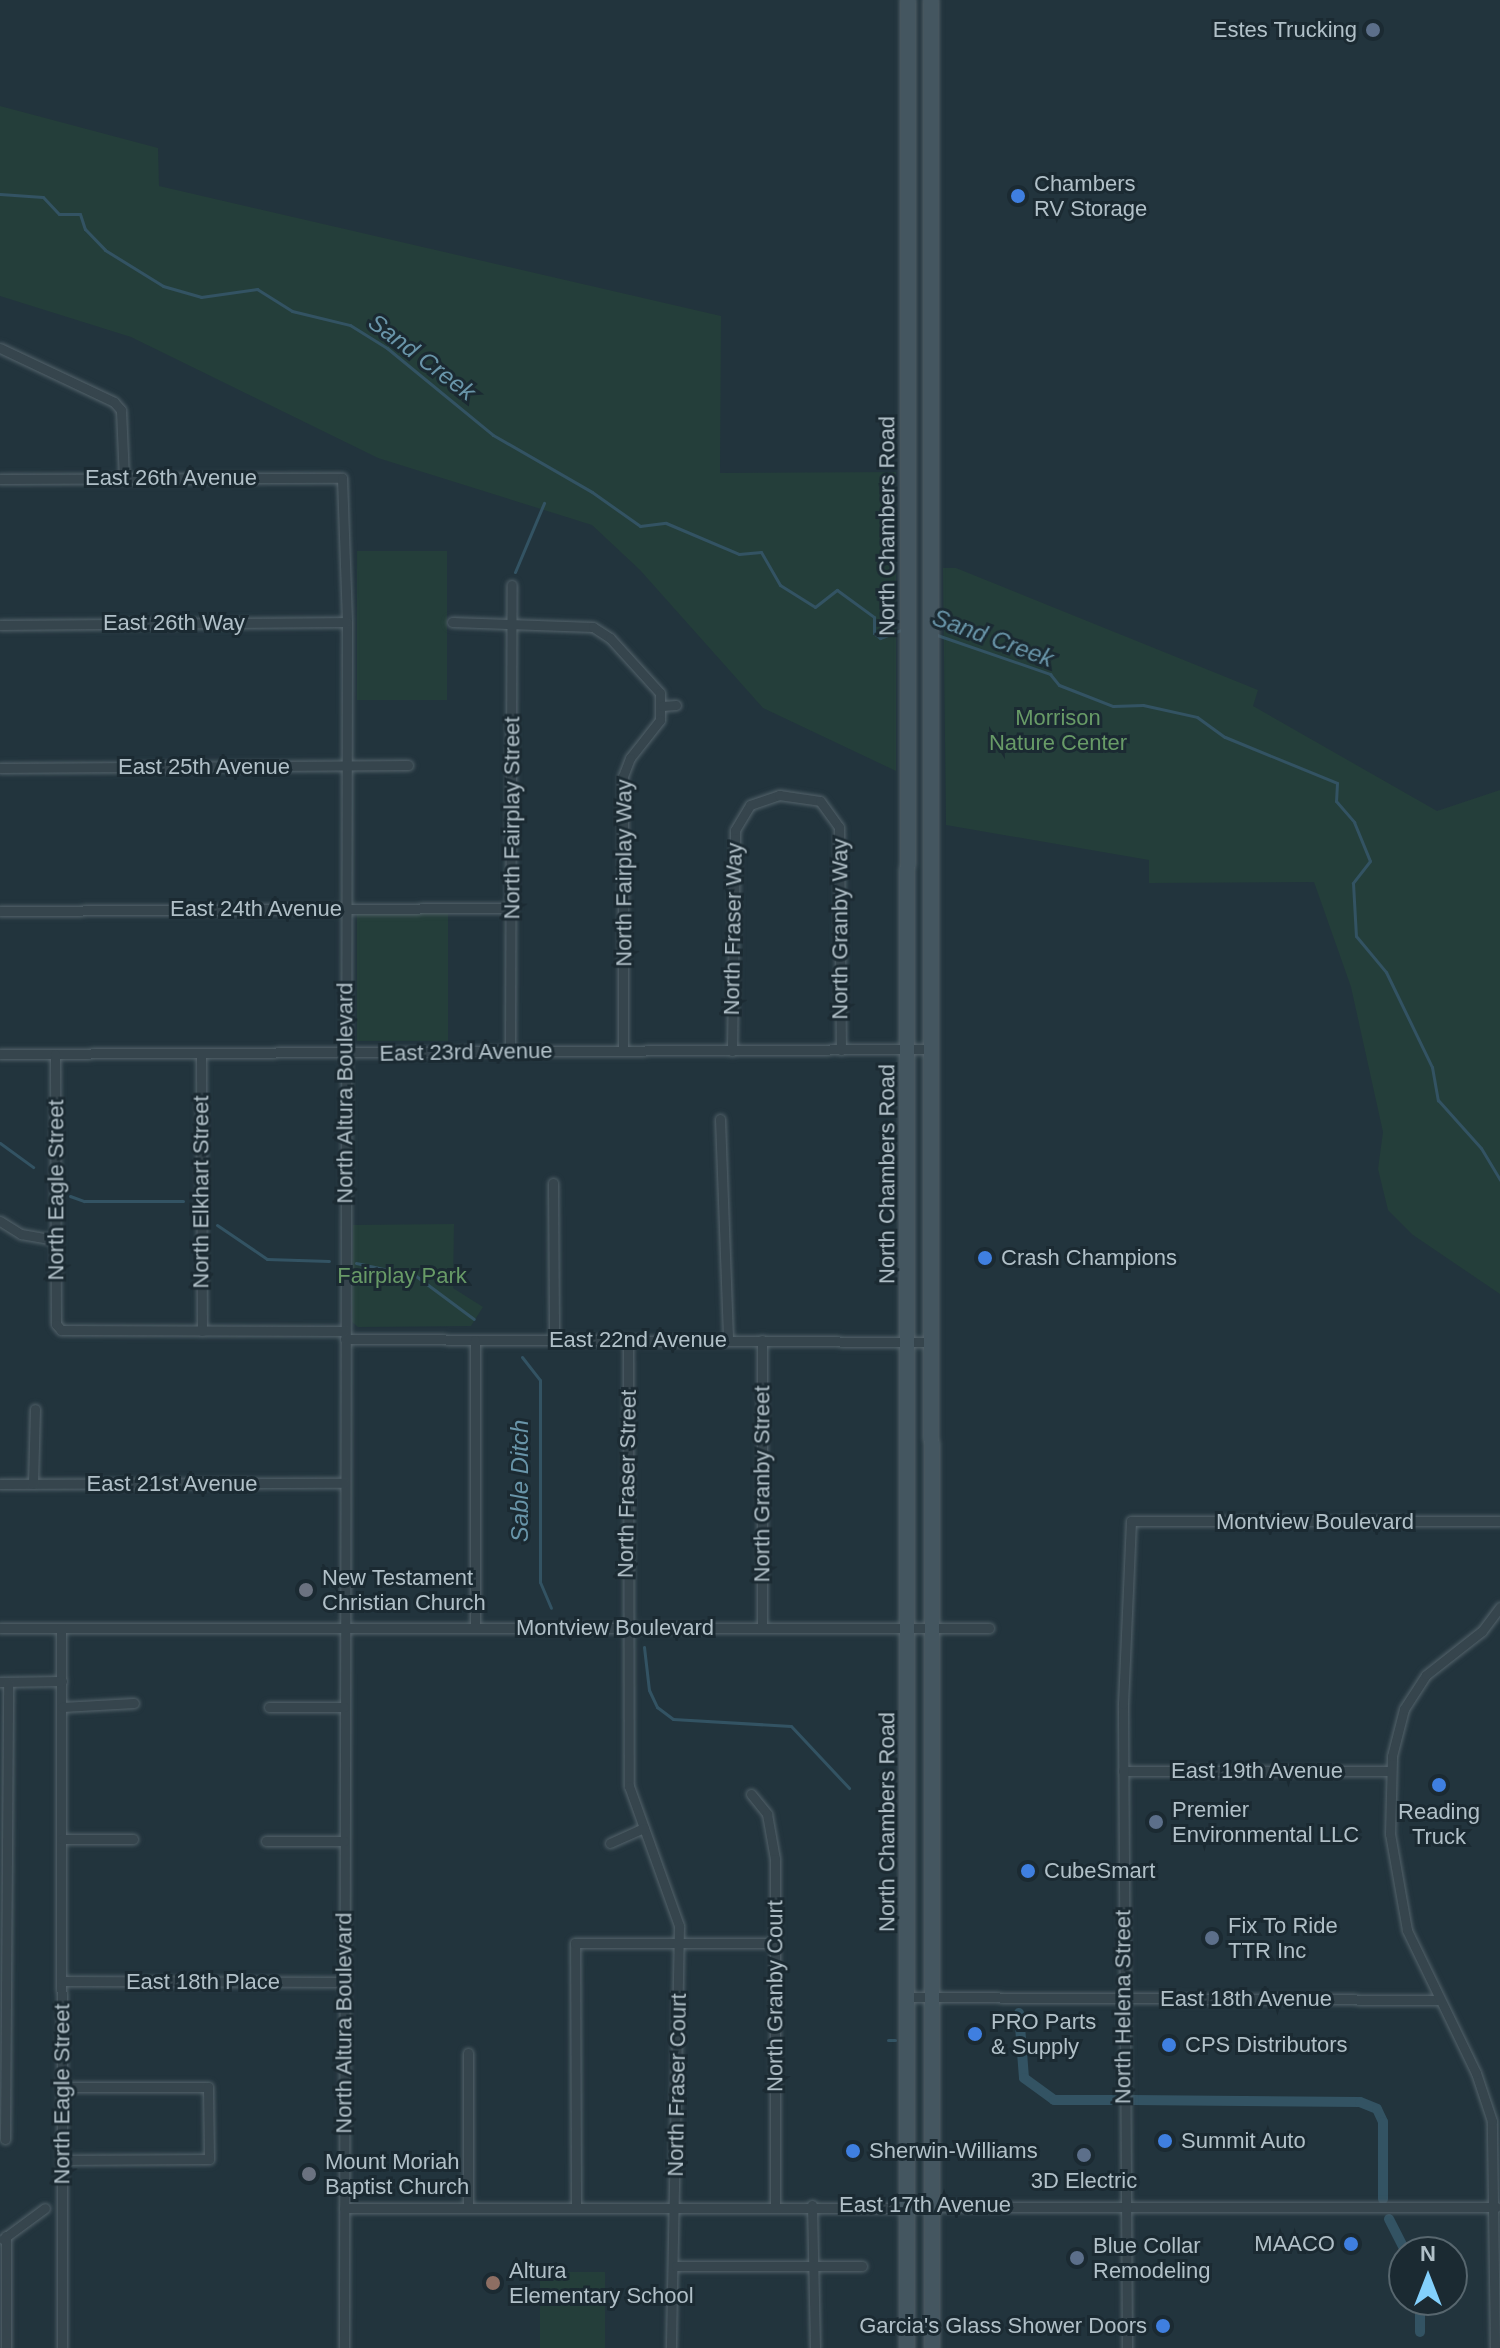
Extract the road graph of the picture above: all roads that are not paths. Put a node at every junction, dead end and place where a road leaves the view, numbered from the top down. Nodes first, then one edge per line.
1 (908, 0) edge
2 (931, 0) edge
3 (0, 348) edge
4 (124, 478) junction
5 (342, 478) joint
6 (0, 479) edge
7 (909, 494) junction
8 (932, 494) junction
9 (512, 585) dead end
10 (512, 621) junction
11 (347, 622) junction
12 (452, 622) dead end
13 (0, 625) edge
14 (676, 705) dead end
15 (662, 706) junction
16 (408, 765) dead end
17 (346, 767) junction
18 (0, 768) edge
19 (788, 795) joint
20 (512, 908) junction
21 (347, 909) junction
22 (0, 911) edge
23 (909, 1049) junction
24 (932, 1049) junction
25 (623, 1050) junction
26 (841, 1050) junction
27 (510, 1051) junction
28 (732, 1051) junction
29 (201, 1053) junction
30 (345, 1053) junction
31 (0, 1054) edge
32 (55, 1054) junction
33 (720, 1119) dead end
34 (553, 1183) dead end
35 (0, 1221) edge
36 (56, 1240) junction
37 (58, 1326) joint
38 (202, 1331) junction
39 (344, 1335) junction
40 (475, 1340) junction
41 (554, 1340) junction
42 (628, 1340) junction
43 (728, 1340) junction
44 (762, 1340) junction
45 (909, 1342) junction
46 (932, 1342) junction
47 (35, 1409) dead end
48 (344, 1483) junction
49 (0, 1484) edge
50 (33, 1484) junction
51 (1131, 1521) joint
52 (1500, 1521) edge
53 (1500, 1607) edge
54 (0, 1628) edge
55 (61, 1628) junction
56 (346, 1628) junction
57 (475, 1628) junction
58 (625, 1628) junction
59 (762, 1628) junction
60 (933, 1628) junction
61 (989, 1628) dead end
62 (909, 1629) junction
63 (62, 1681) junction
64 (4, 1682) edge
65 (134, 1703) dead end
66 (62, 1707) junction
67 (269, 1707) dead end
68 (344, 1707) junction
69 (4, 1738) edge
70 (1123, 1771) junction
71 (1391, 1771) junction
72 (751, 1794) dead end
73 (644, 1828) junction
74 (4, 1838) edge
75 (62, 1839) junction
76 (133, 1839) dead end
77 (266, 1841) dead end
78 (344, 1841) junction
79 (610, 1843) dead end
80 (775, 1943) junction
81 (3, 1944) edge
82 (679, 1944) junction
83 (62, 1981) junction
84 (344, 1982) junction
85 (909, 1997) junction
86 (933, 1998) junction
87 (1123, 1998) junction
88 (1438, 2000) junction
89 (3, 2040) edge
90 (468, 2053) dead end
91 (62, 2087) junction
92 (5, 2139) dead end
93 (62, 2160) junction
94 (1497, 2203) edge
95 (908, 2204) junction
96 (468, 2205) junction
97 (576, 2205) junction
98 (775, 2205) junction
99 (812, 2205) junction
100 (932, 2205) junction
101 (676, 2206) junction
102 (1123, 2206) junction
103 (45, 2208) dead end
104 (344, 2208) junction
105 (3, 2239) edge
106 (676, 2266) junction
107 (813, 2266) junction
108 (862, 2266) dead end
109 (6, 2348) edge
110 (62, 2348) edge
111 (344, 2348) edge
112 (671, 2348) edge
113 (815, 2348) edge
114 (907, 2348) edge
115 (932, 2348) edge
116 (1127, 2348) edge
117 (1495, 2348) edge

1 - 7 main road, North Chambers Road
2 - 8 main road, North Chambers Road
3 - 4 street
4 - 5 street, East 26th Avenue
4 - 6 street, East 26th Avenue
5 - 11 street, North Altura Boulevard
7 - 8 main road
7 - 23 main road, North Chambers Road
8 - 24 main road, North Chambers Road
9 - 10 street, North Fairplay Street
10 - 12 street
10 - 15 street
10 - 20 street, North Fairplay Street
11 - 13 street, East 26th Way
11 - 17 street, North Altura Boulevard
14 - 15 street
15 - 25 street, North Fairplay Way
16 - 17 street, East 25th Avenue
17 - 18 street, East 25th Avenue
17 - 21 street, North Altura Boulevard
19 - 26 street, North Granby Way
19 - 28 street, North Fraser Way
20 - 21 street, East 24th Avenue
20 - 27 street, North Fairplay Street
21 - 22 street, East 24th Avenue
21 - 30 street, North Altura Boulevard
23 - 24 street, East 23rd Avenue
23 - 26 street, East 23rd Avenue
23 - 45 main road, North Chambers Road
24 - 46 main road, North Chambers Road
25 - 27 street, East 23rd Avenue
25 - 28 street, East 23rd Avenue
26 - 28 street, East 23rd Avenue
27 - 30 street, East 23rd Avenue
29 - 30 street, East 23rd Avenue
29 - 32 street, East 23rd Avenue
29 - 38 street, North Elkhart Street
30 - 39 street, North Altura Boulevard
31 - 32 street, East 23rd Avenue
32 - 36 street, North Eagle Street
33 - 43 street
34 - 41 street
35 - 36 street
36 - 37 street, North Eagle Street
37 - 38 street, East 22nd Avenue
38 - 39 street, East 22nd Avenue
39 - 40 street, East 22nd Avenue
39 - 48 street, North Altura Boulevard
40 - 41 street, East 22nd Avenue
40 - 57 street
41 - 42 street, East 22nd Avenue
42 - 43 street, East 22nd Avenue
42 - 58 street, North Fraser Street
43 - 44 street, East 22nd Avenue
44 - 45 street, East 22nd Avenue
44 - 59 street, North Granby Street
45 - 46 street, East 22nd Avenue
45 - 62 main road, North Chambers Road
46 - 60 main road, North Chambers Road
47 - 50 street
48 - 50 street, East 21st Avenue
48 - 56 street, North Altura Boulevard
49 - 50 street, East 21st Avenue
51 - 52 street, Montview Boulevard
51 - 70 street, North Helena Street
53 - 71 street
54 - 55 street, Montview Boulevard
55 - 56 street, Montview Boulevard
55 - 63 street, North Eagle Street
56 - 57 street, Montview Boulevard
56 - 68 street, North Altura Boulevard
57 - 58 street, Montview Boulevard
58 - 59 street, Montview Boulevard
58 - 73 street, North Fraser Court
59 - 62 street, Montview Boulevard
60 - 61 street, Montview Boulevard
60 - 62 street, Montview Boulevard
60 - 86 main road, North Chambers Road
62 - 85 main road, North Chambers Road
63 - 64 street
63 - 66 street, North Eagle Street
64 - 69 street
65 - 66 street
66 - 75 street, North Eagle Street
67 - 68 street
68 - 78 street, North Altura Boulevard
69 - 74 street
70 - 71 street, East 19th Avenue
70 - 87 street, North Helena Street
71 - 88 street
72 - 80 street, North Granby Court
73 - 79 street
73 - 82 street, North Fraser Court
74 - 81 street
75 - 76 street
75 - 83 street, North Eagle Street
77 - 78 street
78 - 84 street, North Altura Boulevard
80 - 82 street
80 - 98 street, North Granby Court
81 - 89 street
82 - 97 street
82 - 101 street, North Fraser Court
83 - 84 street, East 18th Place
83 - 91 street, North Eagle Street
84 - 104 street, North Altura Boulevard
85 - 86 street, East 18th Avenue
85 - 95 main road, North Chambers Road
86 - 87 street, East 18th Avenue
86 - 100 main road, North Chambers Road
87 - 88 street, East 18th Avenue
87 - 102 street, North Helena Street
88 - 94 street
89 - 92 street
90 - 96 street
91 - 93 street, North Eagle Street
91 - 93 street
93 - 110 street, North Eagle Street
94 - 102 street, East 17th Avenue
94 - 117 street
95 - 99 street, East 17th Avenue
95 - 100 street, East 17th Avenue
95 - 114 main road, North Chambers Road
96 - 97 street, East 17th Avenue
96 - 104 street, East 17th Avenue
97 - 101 street, East 17th Avenue
98 - 99 street, East 17th Avenue
98 - 101 street, East 17th Avenue
99 - 107 street
100 - 102 street, East 17th Avenue
100 - 115 main road, North Chambers Road
101 - 106 street, North Fraser Court
102 - 116 street, North Helena Street
103 - 105 street
104 - 111 street, North Altura Boulevard
105 - 109 street
106 - 107 street
106 - 112 street, North Fraser Court
107 - 108 street
107 - 113 street

